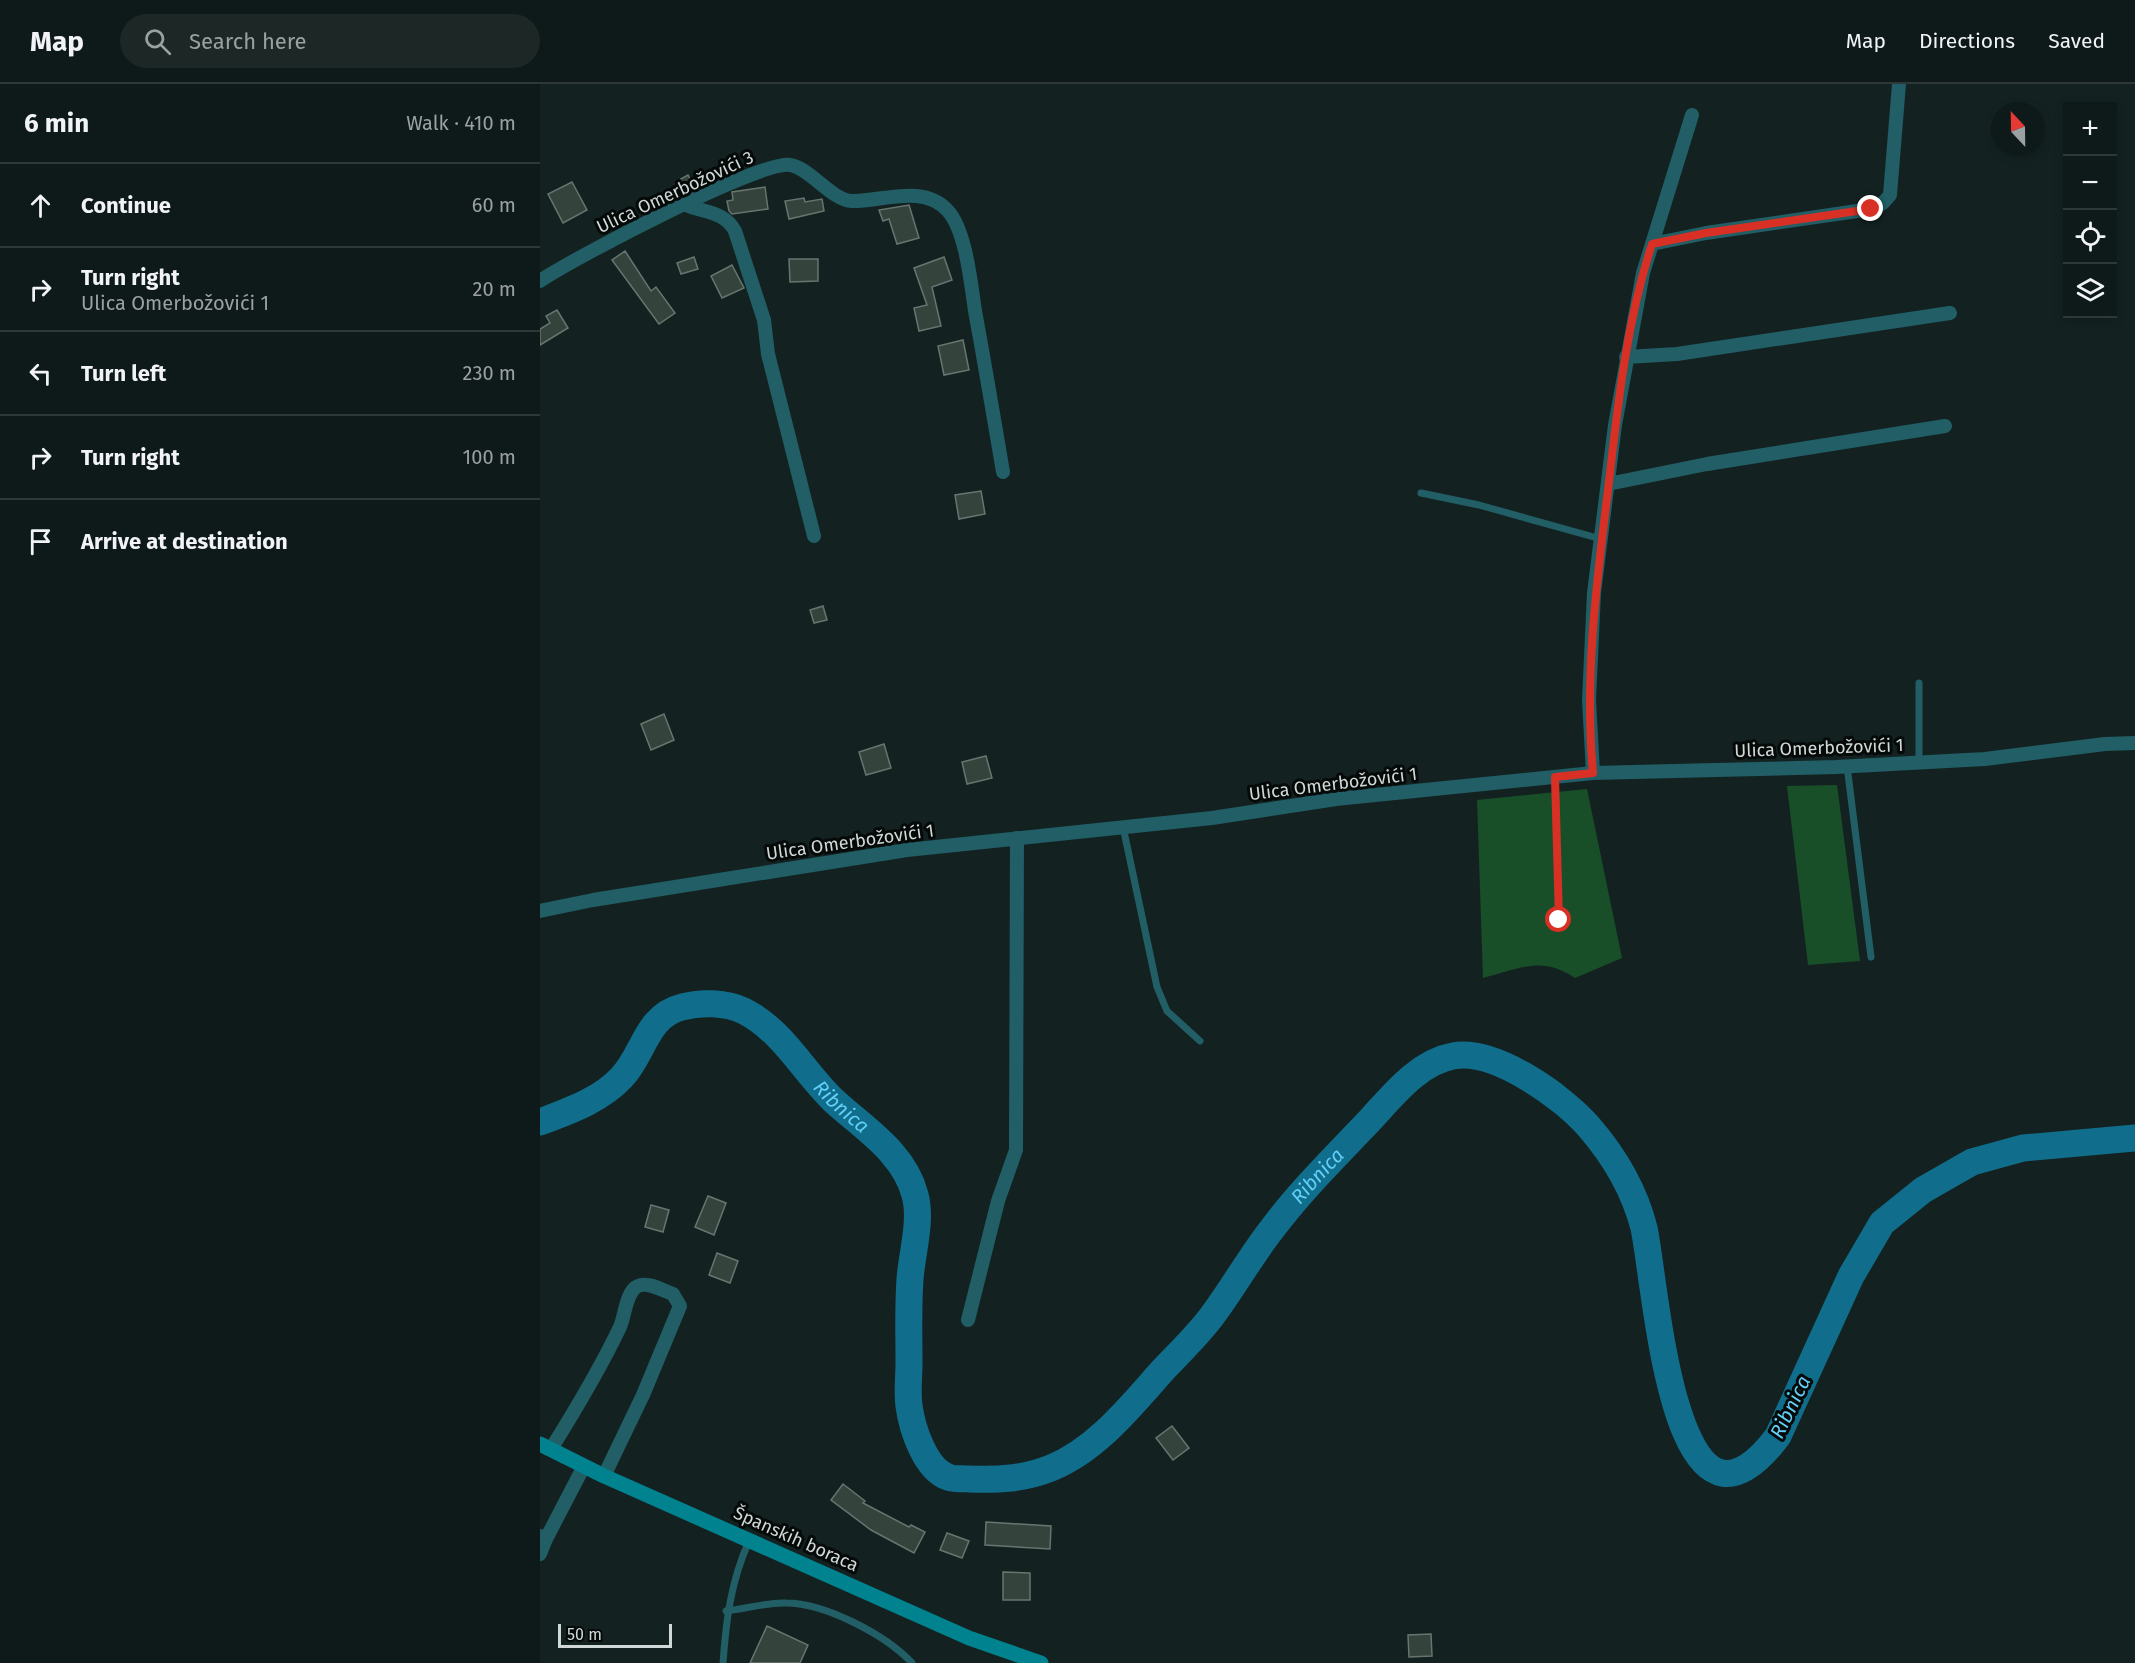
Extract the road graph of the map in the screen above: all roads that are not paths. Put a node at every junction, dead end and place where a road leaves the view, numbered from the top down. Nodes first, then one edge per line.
1 (1899, 84) edge
2 (1692, 115) dead end
3 (686, 205) junction
4 (1652, 244) junction
5 (540, 281) edge
6 (1950, 313) dead end
7 (1626, 357) junction
8 (1945, 426) dead end
9 (1003, 472) dead end
10 (1608, 484) junction
11 (1421, 493) dead end
12 (814, 536) dead end
13 (1601, 539) junction
14 (1919, 683) dead end
15 (2135, 743) edge
16 (1919, 763) junction
17 (1847, 766) junction
18 (1593, 773) junction
19 (1555, 777) junction
20 (1122, 827) junction
21 (1017, 838) junction
22 (540, 911) edge
23 (1559, 920) dead end
24 (1871, 957) dead end
25 (1200, 1041) dead end
26 (968, 1320) dead end
27 (545, 1446) edge
28 (584, 1466) junction
29 (604, 1476) junction
30 (543, 1538) edge
31 (750, 1539) junction
32 (540, 1554) edge
33 (726, 1611) junction
34 (723, 1663) edge
35 (912, 1663) edge
36 (1041, 1663) edge

1 - 4 street
2 - 4 street
3 - 5 street, Ulica Omerbožovići 3
3 - 9 street, Ulica Omerbožovići 3
3 - 12 street
4 - 7 street
6 - 7 street
7 - 10 street
8 - 10 street
10 - 13 street
11 - 13 lane
13 - 18 street
14 - 16 lane
15 - 16 street, Ulica Omerbožovići 1
16 - 17 street, Ulica Omerbožovići 1
17 - 18 street, Ulica Omerbožovići 1
17 - 24 lane
18 - 19 street, Ulica Omerbožovići 1
19 - 20 street, Ulica Omerbožovići 1
19 - 23 lane
20 - 21 street, Ulica Omerbožovići 1
20 - 25 lane
21 - 22 street, Ulica Omerbožovići 1
21 - 26 street
27 - 28 main road, Španskih boraca
27 - 29 street
28 - 29 main road, Španskih boraca
28 - 30 street
29 - 31 main road, Španskih boraca
30 - 32 street
31 - 33 lane
31 - 36 main road, Španskih boraca
33 - 34 lane
33 - 35 lane

